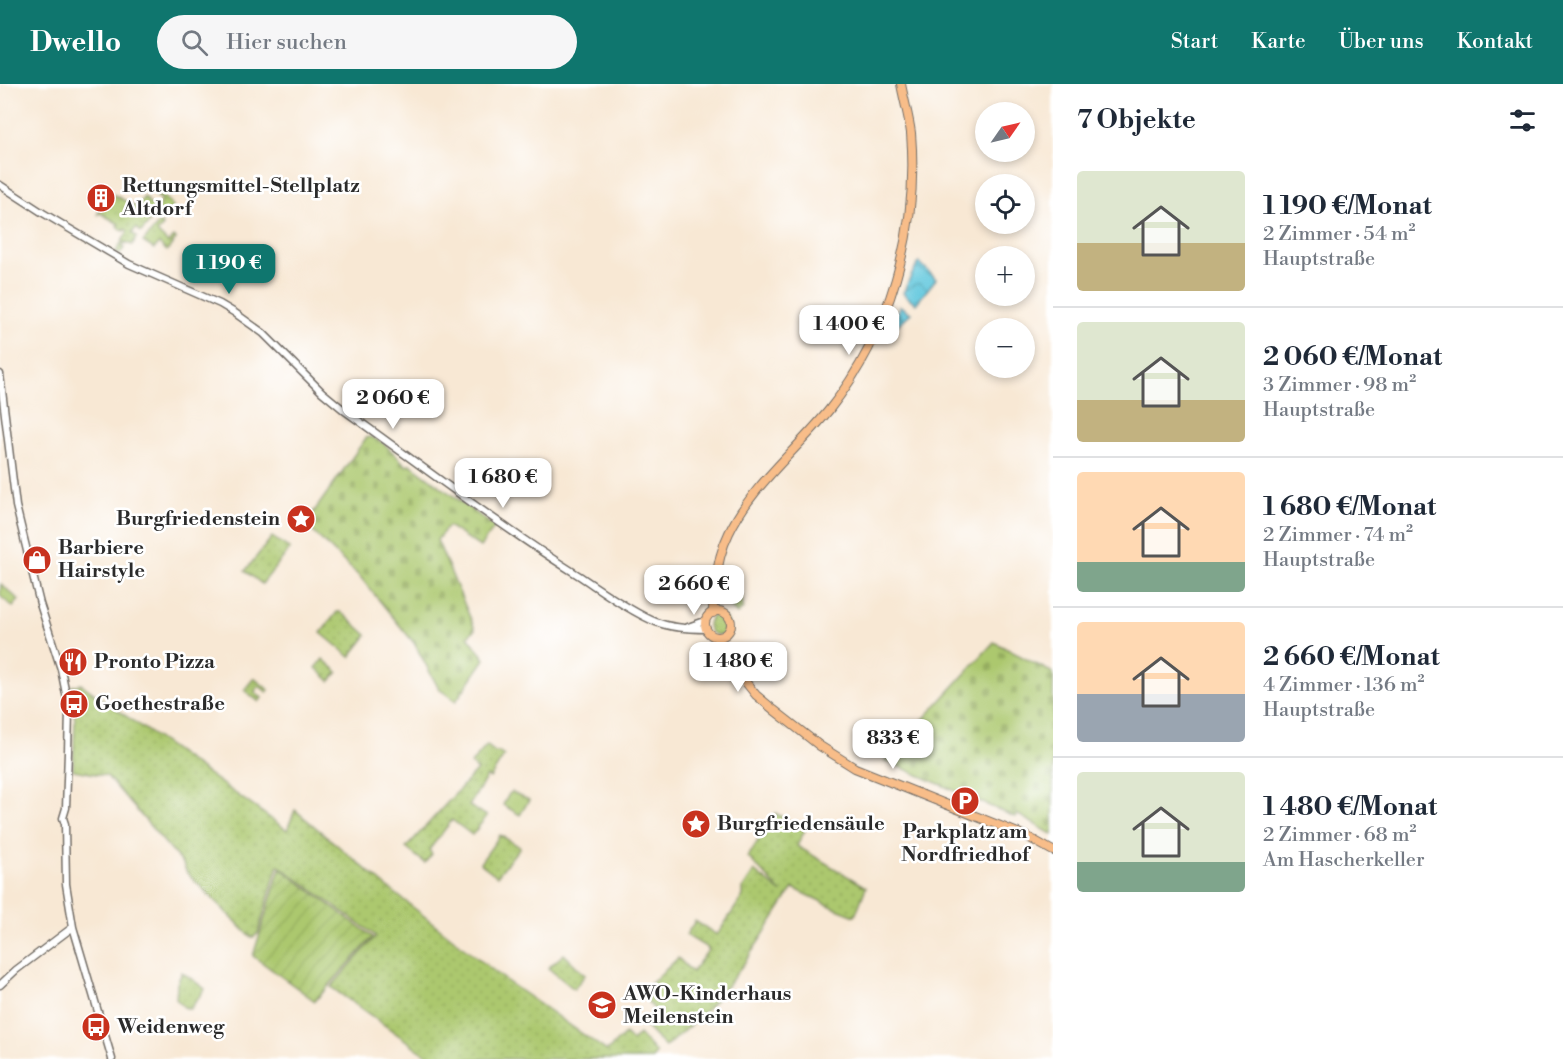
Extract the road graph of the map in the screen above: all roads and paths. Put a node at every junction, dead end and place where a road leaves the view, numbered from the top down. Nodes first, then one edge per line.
1 (901, 84) edge
2 (0, 185) edge
3 (0, 374) edge
4 (716, 612) junction
5 (706, 625) junction
6 (720, 636) junction
7 (1053, 851) edge
8 (73, 927) junction
9 (0, 986) edge
10 (112, 1059) edge

1 - 4 main road
2 - 5 street
3 - 8 street
4 - 5 main road
4 - 6 main road
5 - 6 main road
6 - 7 main road
8 - 9 street
8 - 10 street

